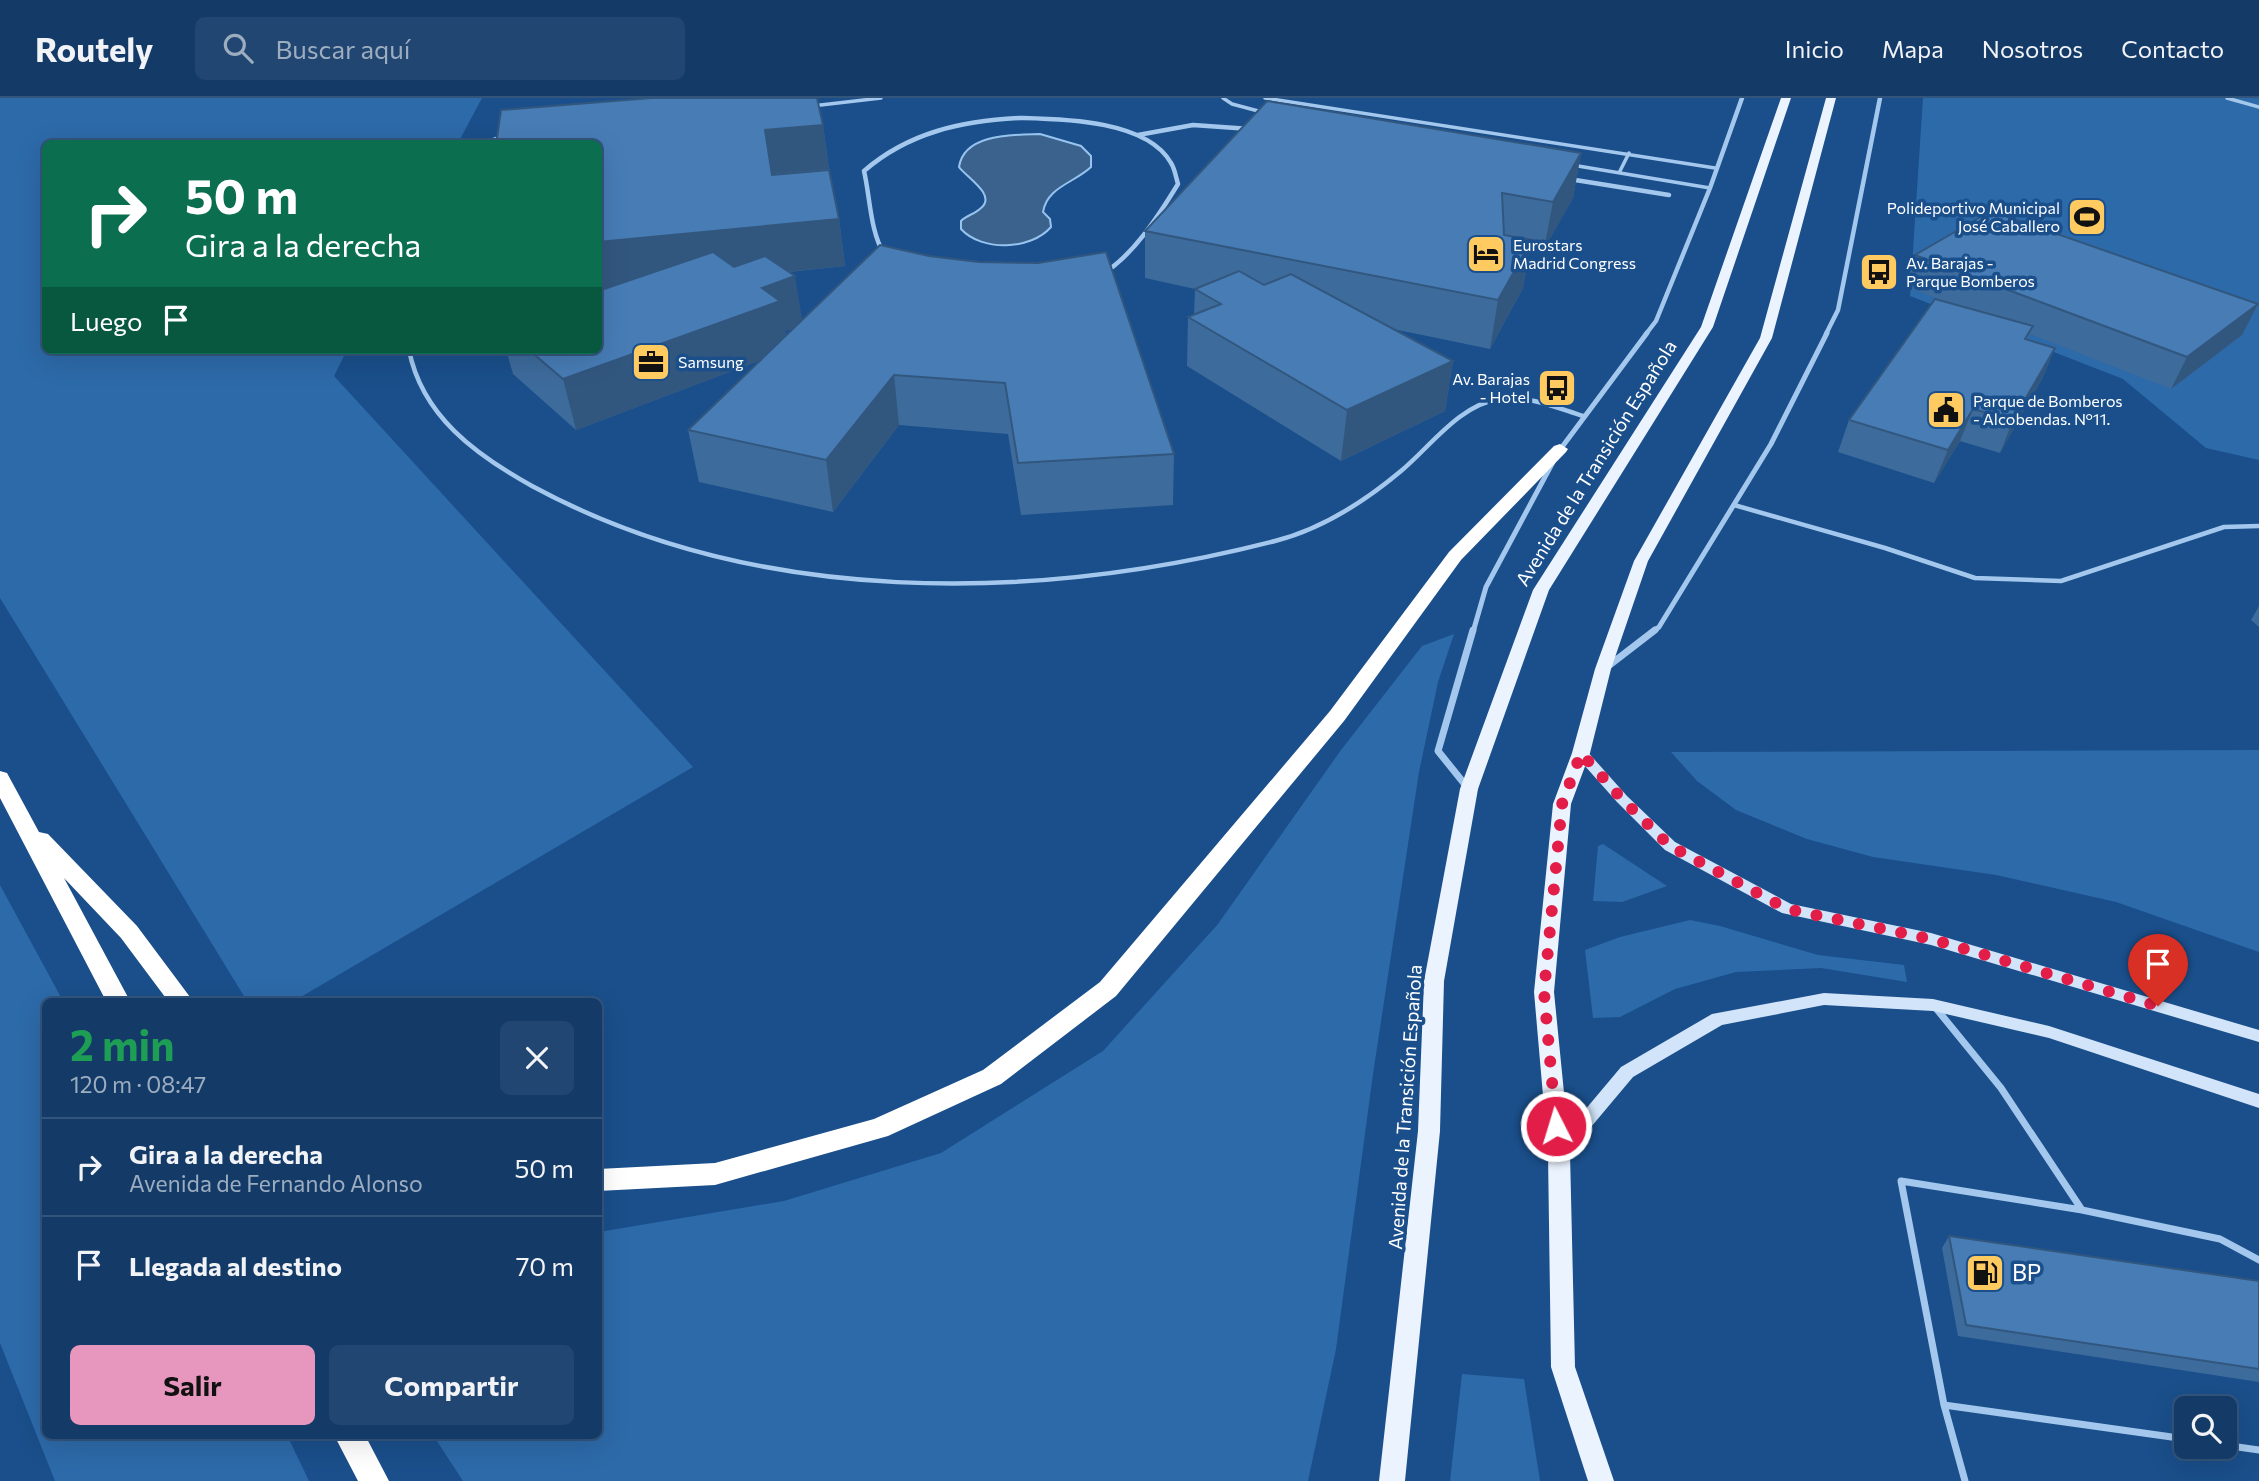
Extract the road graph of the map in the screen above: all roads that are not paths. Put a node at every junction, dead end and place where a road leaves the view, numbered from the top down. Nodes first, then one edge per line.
1 (881, 98) edge
2 (1223, 98) edge
3 (1265, 98) edge
4 (1742, 98) edge
5 (1786, 98) edge
6 (1831, 98) edge
7 (1880, 98) edge
8 (2227, 98) edge
9 (803, 107) edge
10 (2259, 107) edge
11 (1269, 114) edge
12 (1259, 130) edge
13 (512, 134) edge
14 (1503, 134) junction
15 (1137, 135) junction
16 (494, 140) edge
17 (1497, 143) edge
18 (1629, 153) junction
19 (1569, 165) edge
20 (1715, 168) junction
21 (1619, 173) junction
22 (1559, 178) edge
23 (1710, 188) junction
24 (1669, 195) dead end
25 (409, 354) edge
26 (1583, 416) junction
27 (1560, 450) junction
28 (1734, 505) junction
29 (2259, 526) edge
30 (1603, 669) junction
31 (1581, 753) junction
32 (0, 778) edge
33 (1469, 789) junction
34 (22, 820) junction
35 (116, 998) edge
36 (179, 998) edge
37 (1933, 1005) junction
38 (2259, 1036) edge
39 (2259, 1101) edge
40 (1559, 1153) junction
41 (602, 1180) edge
42 (2082, 1210) junction
43 (2259, 1260) edge
44 (1944, 1405) junction
45 (2174, 1437) edge
46 (351, 1439) edge
47 (2237, 1447) edge
48 (2259, 1450) edge
49 (374, 1481) edge
50 (1392, 1481) edge
51 (1601, 1481) edge
52 (1965, 1481) edge

1 - 9 lane
2 - 11 lane
3 - 14 lane
4 - 20 street
5 - 33 main road, Avenida de la Transición Española
6 - 30 main road
7 - 28 street
8 - 10 lane
12 - 15 street
13 - 16 lane
14 - 17 lane
14 - 18 lane
15 - 15 street
18 - 20 lane
18 - 21 lane
19 - 21 lane
20 - 23 street
21 - 23 lane
22 - 24 street
23 - 26 street
25 - 26 lane
26 - 27 street
27 - 33 street
27 - 41 highway
28 - 29 lane
28 - 30 street
30 - 31 main road
31 - 38 street
31 - 40 main road
32 - 34 highway
33 - 50 main road, Avenida de la Transición Española
34 - 35 highway
34 - 36 highway
37 - 39 street
37 - 40 street
37 - 42 lane
40 - 51 main road
42 - 43 lane
42 - 44 lane
44 - 45 lane
44 - 52 lane
46 - 49 highway
47 - 48 lane

